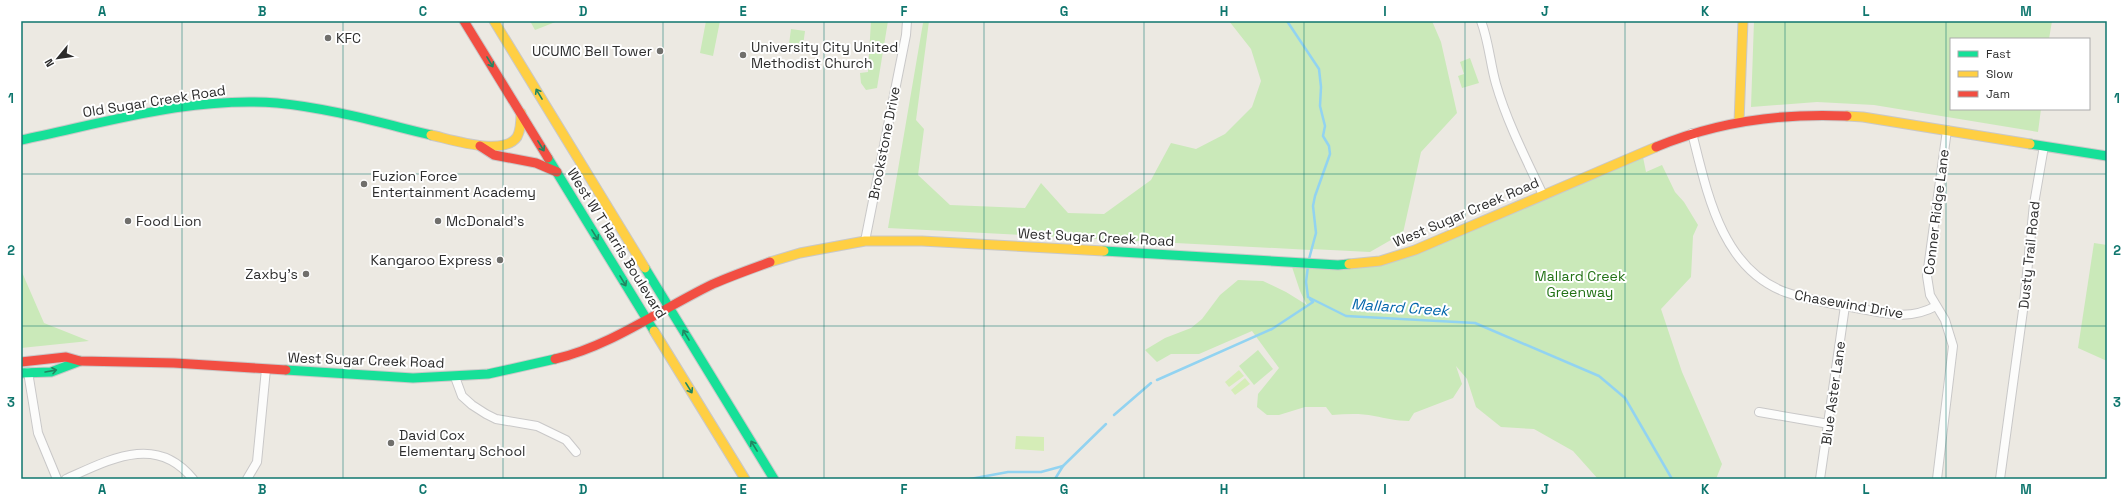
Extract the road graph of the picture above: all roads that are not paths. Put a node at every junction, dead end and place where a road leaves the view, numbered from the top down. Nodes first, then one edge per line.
1 (464, 21) edge
2 (494, 21) edge
3 (907, 21) edge
4 (1481, 21) edge
5 (1743, 21) edge
6 (520, 113) junction
7 (1739, 122) junction
8 (1947, 130) junction
9 (1692, 133) junction
10 (21, 140) edge
11 (480, 146) junction
12 (2044, 146) junction
13 (2107, 156) edge
14 (557, 172) junction
15 (1543, 195) junction
16 (865, 241) junction
17 (1845, 306) junction
18 (1936, 306) junction
19 (669, 307) junction
20 (647, 319) junction
21 (80, 361) junction
22 (21, 362) edge
23 (266, 369) junction
24 (25, 373) edge
25 (455, 377) junction
26 (1759, 412) dead end
27 (1829, 424) junction
28 (576, 452) dead end
29 (57, 479) edge
30 (66, 479) edge
31 (193, 479) edge
32 (247, 479) edge
33 (745, 479) edge
34 (774, 479) edge
35 (1820, 479) edge
36 (1938, 479) edge
37 (2000, 479) edge

1 -> 6 main road, West W T Harris Boulevard
19 -> 2 main road, West W T Harris Boulevard
3 - 16 street, Brookstone Drive
4 - 15 street
5 - 7 main road
6 - 11 main road, Old Sugar Creek Road
6 -> 14 main road, West W T Harris Boulevard
7 - 8 main road, West Sugar Creek Road
7 - 9 main road, West Sugar Creek Road
8 - 12 main road, West Sugar Creek Road
8 - 18 street, Conner Ridge Lane
9 - 15 main road, West Sugar Creek Road
9 - 17 street, Chasewind Drive
10 - 11 main road, Old Sugar Creek Road
11 - 14 main road, Old Sugar Creek Road
12 - 13 main road, West Sugar Creek Road
12 - 37 street, Dusty Trail Road
14 -> 20 main road, West W T Harris Boulevard
15 - 16 main road, West Sugar Creek Road
16 - 19 main road, West Sugar Creek Road
17 - 18 street, Chasewind Drive
17 - 27 street, Blue Aster Lane
18 - 36 street, Conner Ridge Lane
19 - 20 main road, West Sugar Creek Road
34 -> 19 main road, West W T Harris Boulevard
20 - 25 main road, West Sugar Creek Road
20 -> 33 main road, West W T Harris Boulevard
21 - 22 main road, West Sugar Creek Road
21 - 23 main road, West Sugar Creek Road
24 -> 21 main road, West Sugar Creek Road
23 - 25 main road, West Sugar Creek Road
23 - 32 street
24 - 29 street
25 - 28 street
26 - 27 street
27 - 35 street, Blue Aster Lane
30 - 31 street

